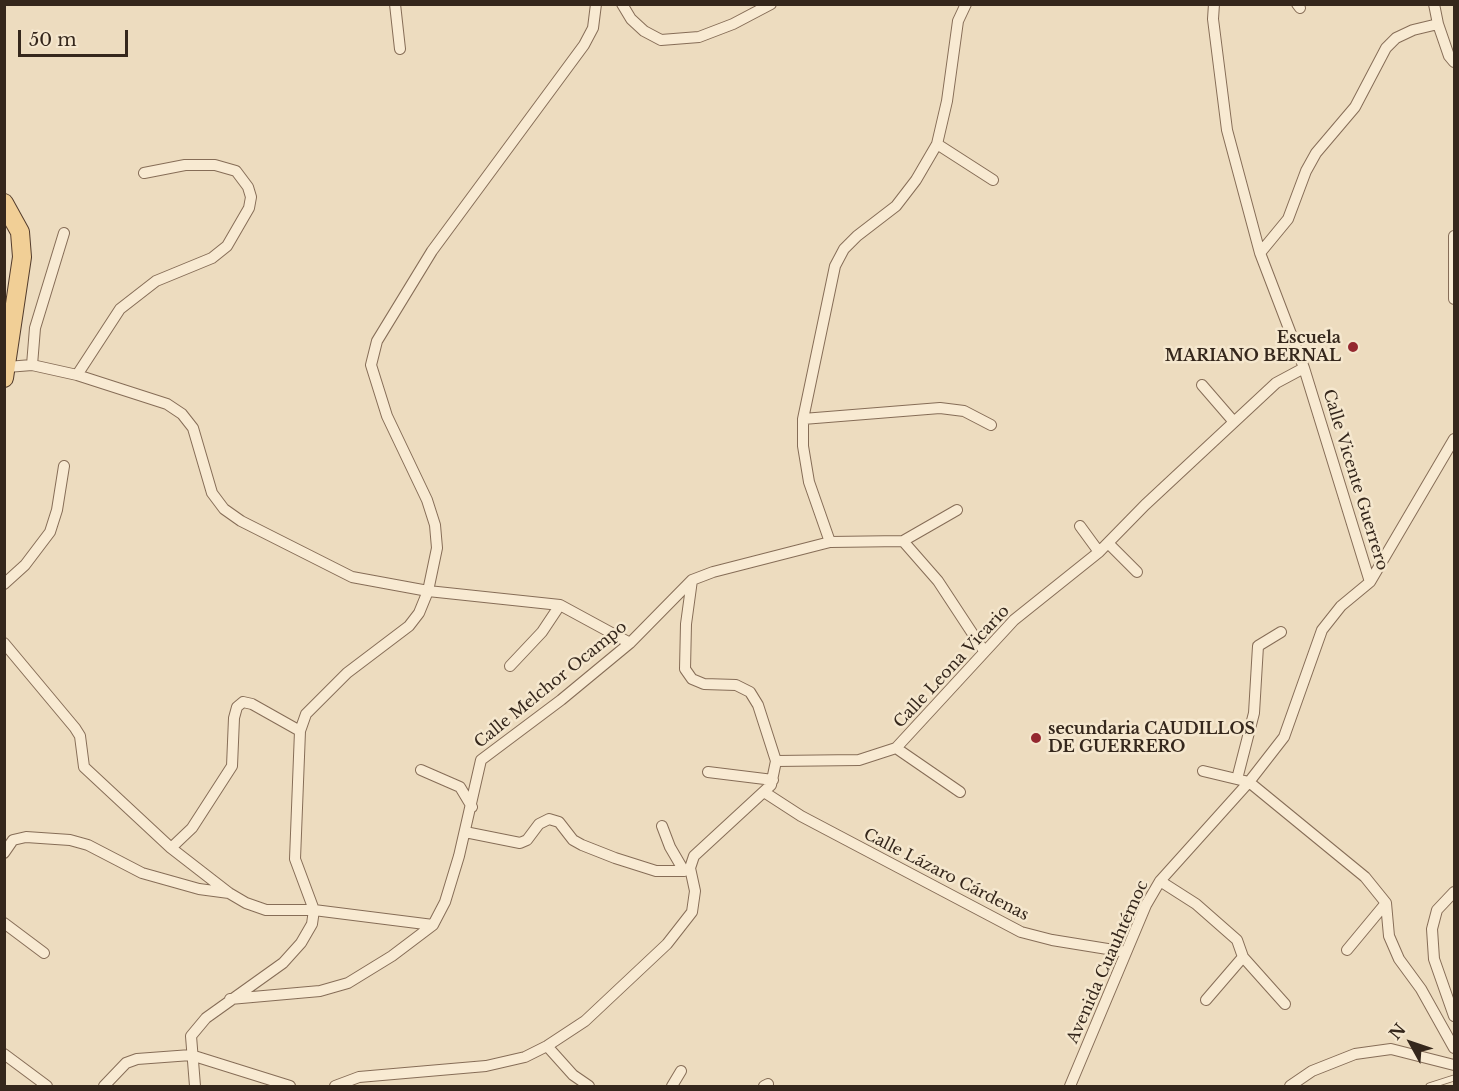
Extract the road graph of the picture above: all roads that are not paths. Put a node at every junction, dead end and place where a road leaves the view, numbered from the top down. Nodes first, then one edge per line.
1 (395, 4) edge
2 (596, 4) edge
3 (622, 4) edge
4 (771, 4) edge
5 (966, 4) edge
6 (1214, 4) edge
7 (1434, 4) edge
8 (1438, 24) junction
9 (400, 49) dead end
10 (1455, 62) edge
11 (937, 144) junction
12 (144, 173) dead end
13 (993, 180) dead end
14 (4, 203) edge
15 (64, 233) dead end
16 (1455, 236) edge
17 (1260, 254) junction
18 (1455, 299) edge
19 (9, 321) edge
20 (32, 365) junction
21 (1305, 368) junction
22 (6, 372) edge
23 (77, 375) junction
24 (1202, 385) dead end
25 (803, 419) junction
26 (1234, 422) junction
27 (991, 425) dead end
28 (1453, 447) edge
29 (64, 466) dead end
30 (957, 510) dead end
31 (1080, 526) dead end
32 (903, 541) junction
33 (830, 542) junction
34 (1108, 543) junction
35 (1099, 552) junction
36 (1137, 572) dead end
37 (692, 580) junction
38 (1370, 582) junction
39 (4, 584) edge
40 (428, 591) junction
41 (560, 605) junction
42 (1281, 632) dead end
43 (4, 643) edge
44 (630, 643) junction
45 (984, 651) junction
46 (510, 666) dead end
47 (300, 731) junction
48 (896, 748) junction
49 (776, 761) junction
50 (421, 770) dead end
51 (1203, 771) dead end
52 (708, 772) dead end
53 (1237, 779) junction
54 (773, 780) junction
55 (1249, 782) junction
56 (764, 792) junction
57 (960, 792) dead end
58 (472, 807) junction
59 (662, 826) dead end
60 (465, 832) junction
61 (171, 848) junction
62 (4, 853) edge
63 (687, 870) junction
64 (1160, 880) junction
65 (1455, 892) edge
66 (229, 893) junction
67 (1386, 903) junction
68 (314, 910) junction
69 (4, 923) edge
70 (433, 924) junction
71 (1347, 950) dead end
72 (1126, 952) junction
73 (44, 953) dead end
74 (1243, 957) junction
75 (230, 999) junction
76 (1206, 1000) dead end
77 (1285, 1004) dead end
78 (1455, 1016) edge
79 (547, 1047) junction
80 (1455, 1048) edge
81 (4, 1054) edge
82 (191, 1055) junction
83 (1455, 1065) edge
84 (681, 1071) dead end
85 (1455, 1078) edge
86 (47, 1086) edge
87 (104, 1086) edge
88 (195, 1086) edge
89 (291, 1086) edge
90 (335, 1086) edge
91 (589, 1086) edge
92 (672, 1086) edge
93 (1070, 1086) edge
94 (1290, 1086) edge
95 (1429, 1086) edge

1 - 9 street
2 - 40 street
3 - 4 street
5 - 11 street
6 - 17 street, Calle Vicente Guerrero
7 - 8 street
8 - 10 street
8 - 17 street
11 - 13 street
11 - 25 street
12 - 23 street
14 - 19 main road
15 - 20 street
16 - 18 street
17 - 21 street, Calle Vicente Guerrero
19 - 22 main road
20 - 22 street
20 - 23 street
21 - 26 street, Calle Leona Vicario
21 - 38 street, Calle Vicente Guerrero
23 - 40 street
24 - 26 street
25 - 27 street
25 - 33 street
26 - 34 street, Calle Leona Vicario
28 - 38 street, Avenida Cuauhtémoc
29 - 39 street
30 - 32 street
31 - 35 street
32 - 33 street, Calle Melchor Ocampo
32 - 45 street
33 - 37 street, Calle Melchor Ocampo
34 - 35 street, Calle Leona Vicario
34 - 36 street
35 - 45 street, Calle Leona Vicario
37 - 44 street, Calle Melchor Ocampo
37 - 49 street
38 - 55 street, Avenida Cuauhtémoc
40 - 41 street
40 - 47 street
41 - 44 street
41 - 46 street
42 - 53 street
43 - 61 street
44 - 58 street, Calle Melchor Ocampo
45 - 48 street, Calle Leona Vicario
47 - 61 street
47 - 68 street
48 - 49 street, Calle Leona Vicario
48 - 57 street
49 - 54 street
50 - 58 street
51 - 53 street
52 - 54 street
53 - 55 street
54 - 56 street
55 - 64 street, Avenida Cuauhtémoc
55 - 67 street
56 - 63 street
56 - 72 street, Calle Lázaro Cárdenas
58 - 60 street, Calle Melchor Ocampo
59 - 63 street
60 - 63 street
60 - 70 street, Calle Melchor Ocampo
61 - 66 street
62 - 66 street
63 - 79 street
64 - 72 street, Avenida Cuauhtémoc
64 - 74 street
65 - 78 street
66 - 68 street
67 - 71 street
67 - 80 street
68 - 70 street
68 - 75 street
69 - 73 street
70 - 75 street, Calle Melchor Ocampo
72 - 93 street, Avenida Cuauhtémoc
74 - 76 street
74 - 77 street
75 - 82 street
79 - 90 street
79 - 91 street
81 - 86 street
82 - 87 street
82 - 88 street
82 - 89 street
83 - 94 street
84 - 92 street
85 - 95 lane

